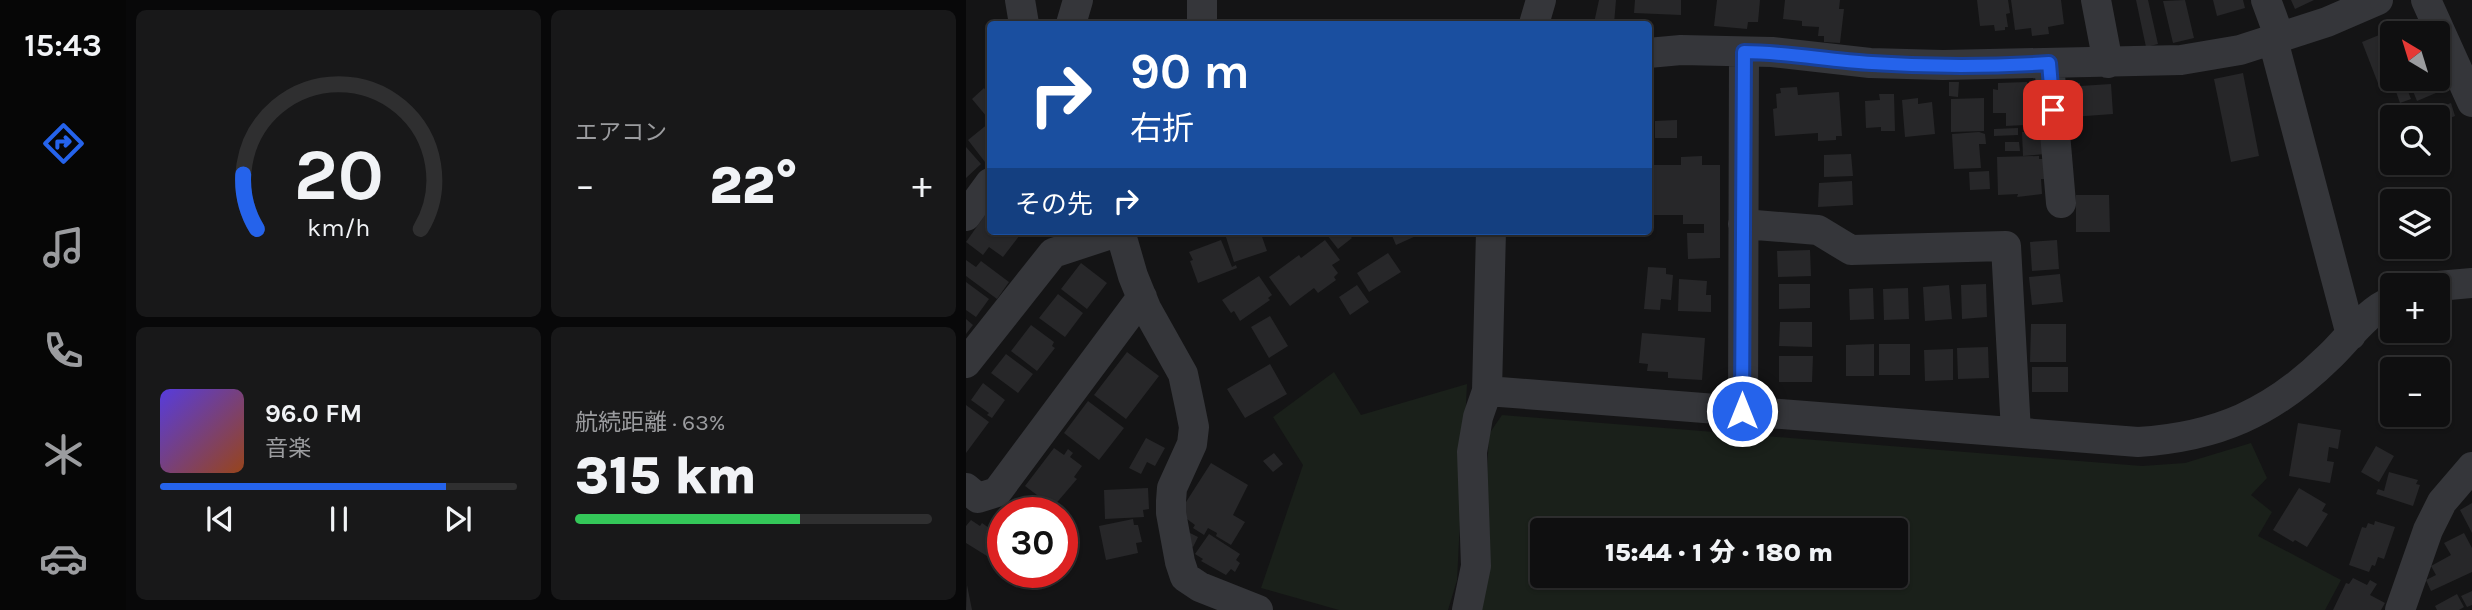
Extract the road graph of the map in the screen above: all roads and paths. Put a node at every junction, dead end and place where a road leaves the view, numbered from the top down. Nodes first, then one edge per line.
1 (1020, 0) edge
2 (1078, 0) edge
3 (1202, 0) edge
4 (1541, 0) edge
5 (2096, 0) edge
6 (2266, 0) edge
7 (2378, 0) edge
8 (2426, 0) edge
9 (1024, 21) edge
10 (1072, 21) edge
11 (1202, 21) edge
12 (1535, 21) edge
13 (2276, 39) junction
14 (2461, 50) edge
15 (1744, 52) junction
16 (1652, 53) edge
17 (2049, 63) junction
18 (2108, 63) junction
19 (2472, 102) edge
20 (987, 187) edge
21 (2061, 203) dead end
22 (966, 216) edge
23 (1743, 224) junction
24 (1107, 235) edge
25 (1120, 235) edge
26 (1490, 235) edge
27 (2472, 283) edge
28 (2450, 285) edge
29 (1142, 297) junction
30 (2380, 309) edge
31 (2351, 335) junction
32 (966, 363) edge
33 (1487, 391) junction
34 (1742, 411) junction
35 (2016, 432) junction
36 (2472, 467) edge
37 (966, 488) edge
38 (1258, 610) edge
39 (1467, 610) edge
40 (2400, 610) edge

1 - 9 street
2 - 10 street
3 - 11 street
4 - 12 street
5 - 18 street
6 - 13 street
7 - 13 street
8 - 14 street
13 - 18 street
13 - 31 street
14 - 19 street
15 - 16 street
15 - 17 street
15 - 23 street
17 - 18 street
17 - 21 street
20 - 22 street
23 - 34 street
23 - 35 street
24 - 32 street
25 - 29 street
26 - 33 street
27 - 28 street
29 - 37 street
29 - 38 street
30 - 31 street
31 - 35 street
33 - 34 street
33 - 39 street
34 - 35 street
36 - 40 street

